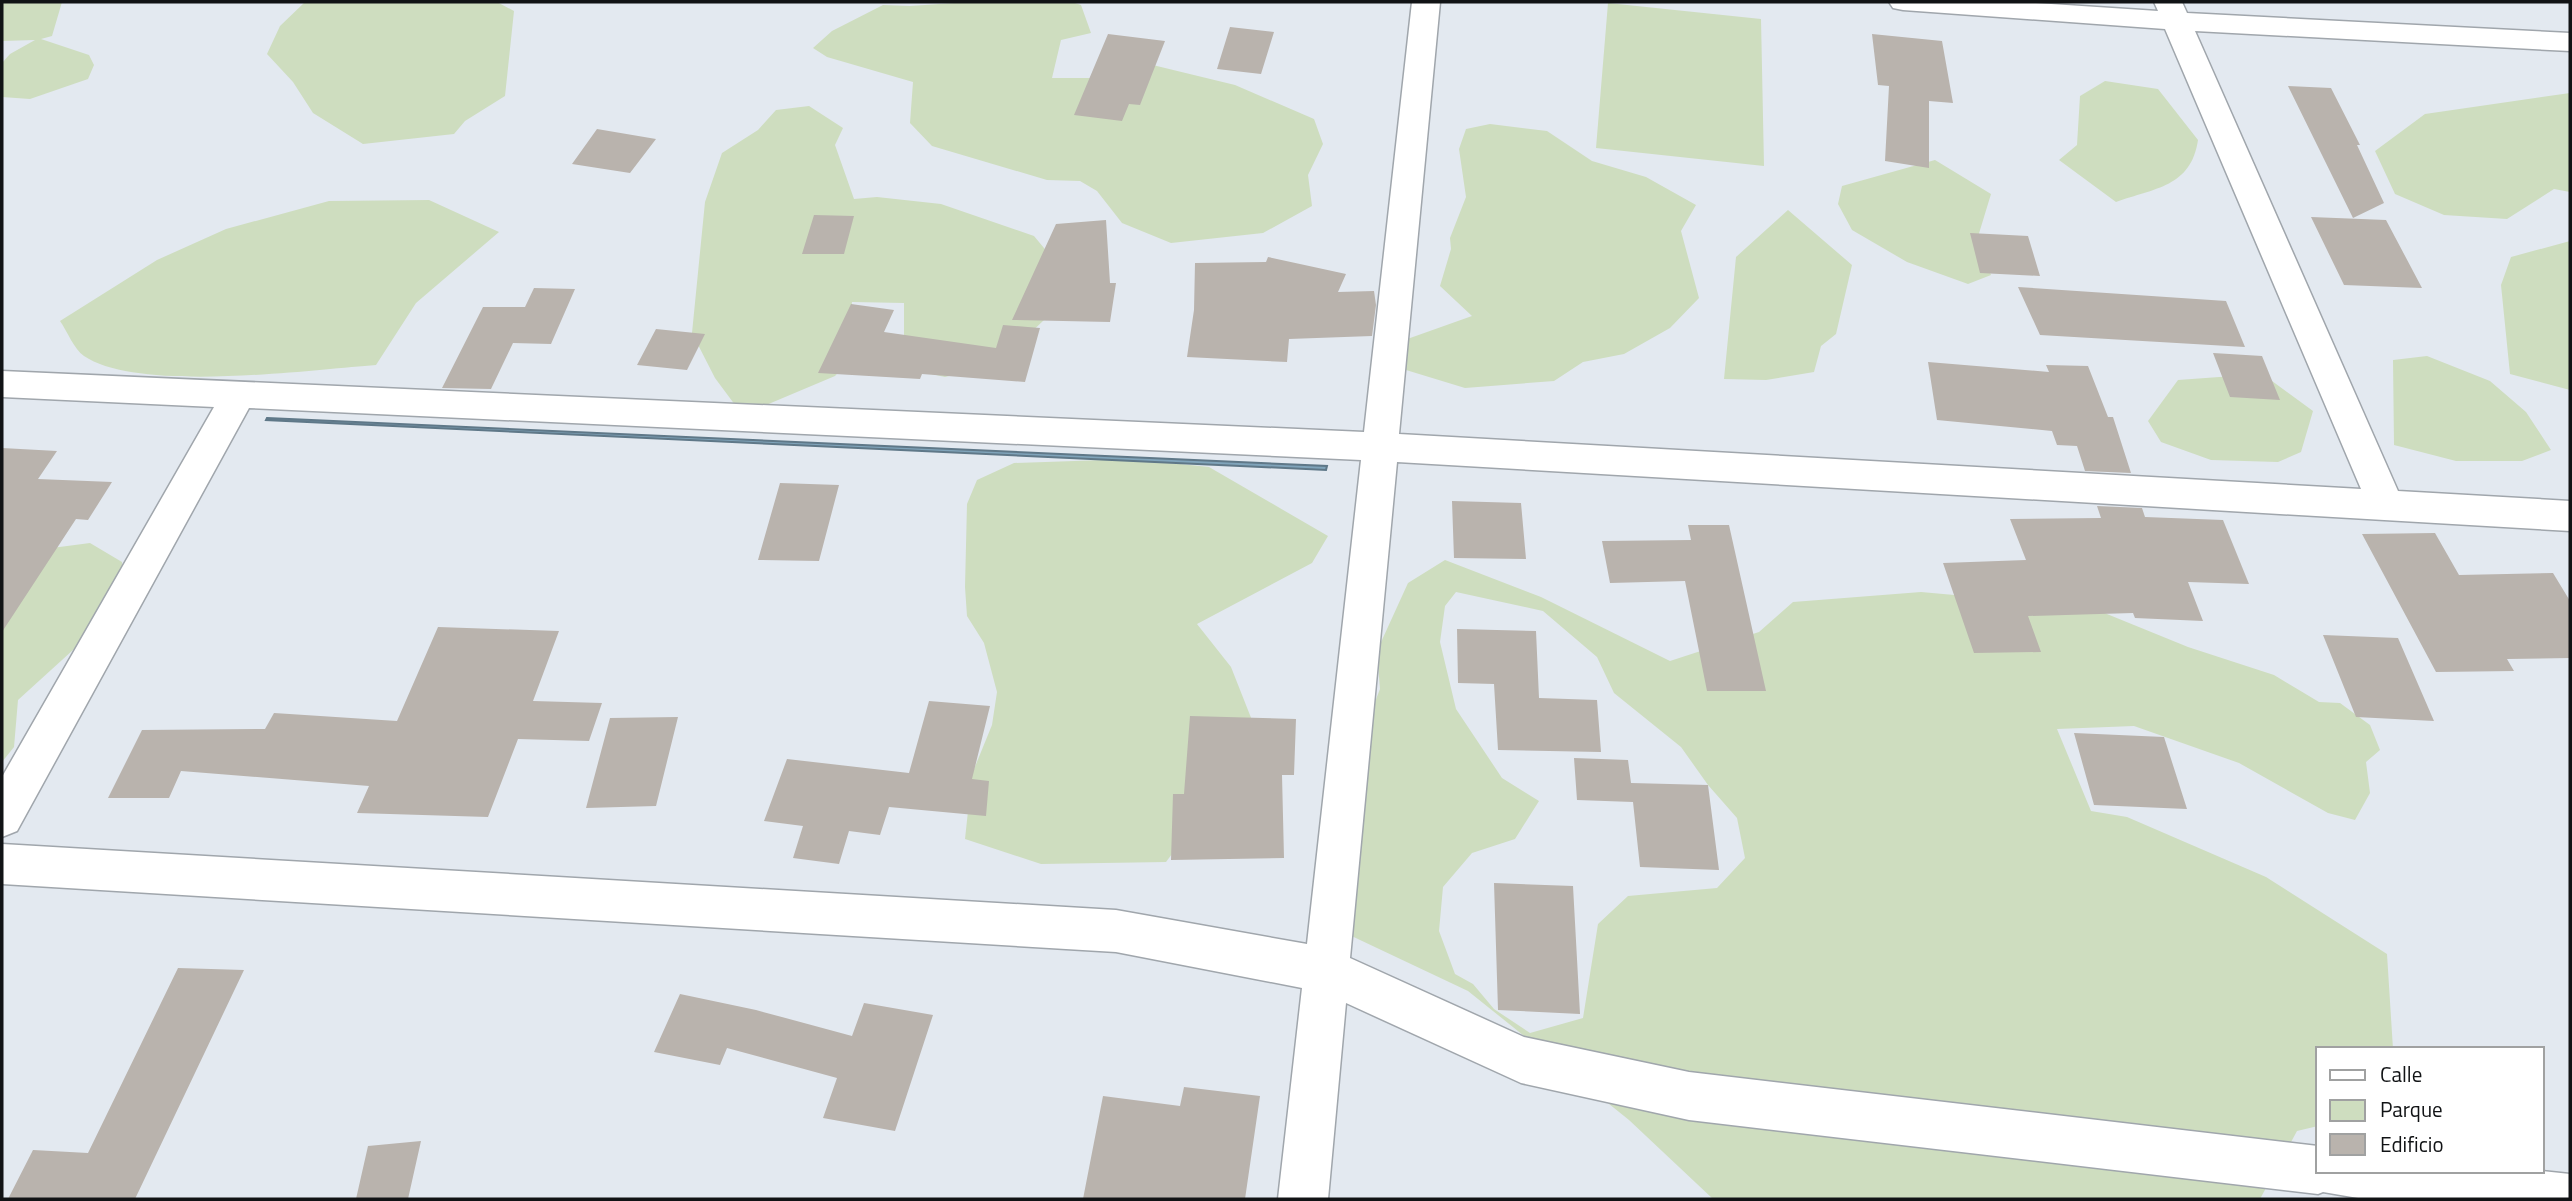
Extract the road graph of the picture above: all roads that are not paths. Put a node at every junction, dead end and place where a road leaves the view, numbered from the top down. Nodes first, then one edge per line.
1 (1426, 2) edge
2 (1903, 2) edge
3 (2173, 11) edge
4 (2570, 41) edge
5 (2, 384) edge
6 (238, 396) junction
7 (1380, 447) junction
8 (2386, 505) junction
9 (2570, 516) edge
10 (2, 817) edge
11 (2, 864) edge
12 (1326, 970) junction
13 (2316, 1170) edge
14 (2348, 1173) edge
15 (1303, 1199) edge
16 (2570, 1199) edge

1 - 7 street
2 - 3 street
3 - 4 street
3 - 8 street
5 - 6 street
6 - 7 street
6 - 10 street
7 - 8 street
7 - 12 street
8 - 9 street
11 - 12 street
12 - 13 street
12 - 15 street
14 - 16 street

